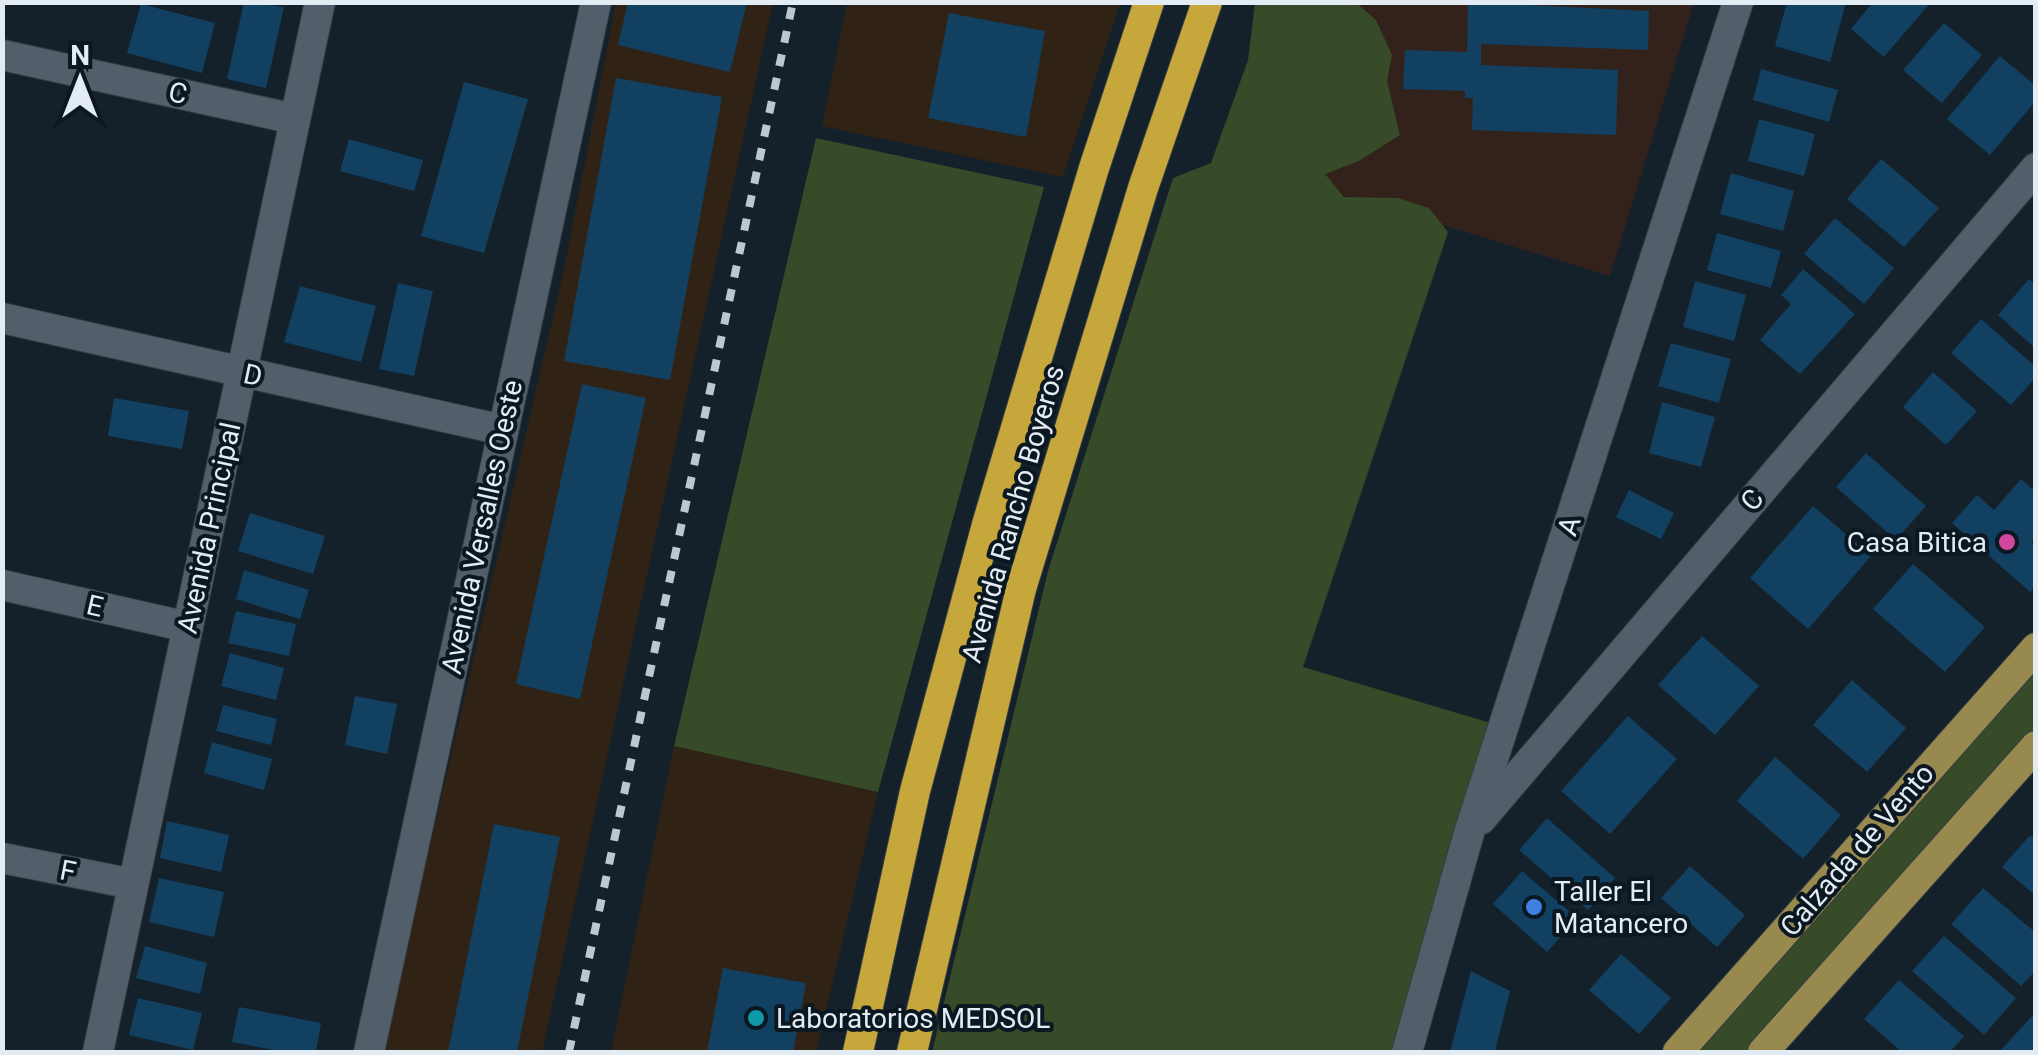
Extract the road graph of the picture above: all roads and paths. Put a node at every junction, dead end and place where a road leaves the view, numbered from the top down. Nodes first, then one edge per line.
1 (320, 2) edge
2 (596, 2) edge
3 (1148, 2) edge
4 (1207, 2) edge
5 (1738, 2) edge
6 (2, 55) edge
7 (296, 119) junction
8 (2036, 168) edge
9 (2, 318) edge
10 (242, 372) junction
11 (504, 430) junction
12 (2, 585) edge
13 (188, 627) junction
14 (2036, 648) edge
15 (2036, 746) edge
16 (1469, 833) junction
17 (2, 858) edge
18 (133, 884) junction
19 (98, 1052) edge
20 (369, 1052) edge
21 (858, 1052) edge
22 (912, 1052) edge
23 (1407, 1052) edge
24 (1678, 1052) edge
25 (1764, 1052) edge

1 - 7 street, Avenida Principal
2 - 11 street, Avenida Versalles Oeste
3 - 21 highway, Avenida Rancho Boyeros
4 - 22 highway, Avenida Rancho Boyeros
5 - 16 street, A
6 - 7 street, C
7 - 10 street, Avenida Principal
8 - 16 street, C
9 - 10 street, D
10 - 11 street, D
10 - 13 street, Avenida Principal
11 - 20 street, Avenida Versalles Oeste
12 - 13 street, E
13 - 18 street, Avenida Principal
14 - 24 main road, Calzada de Vento
15 - 25 main road
16 - 23 street, A
17 - 18 street, F
18 - 19 street, Avenida Principal

